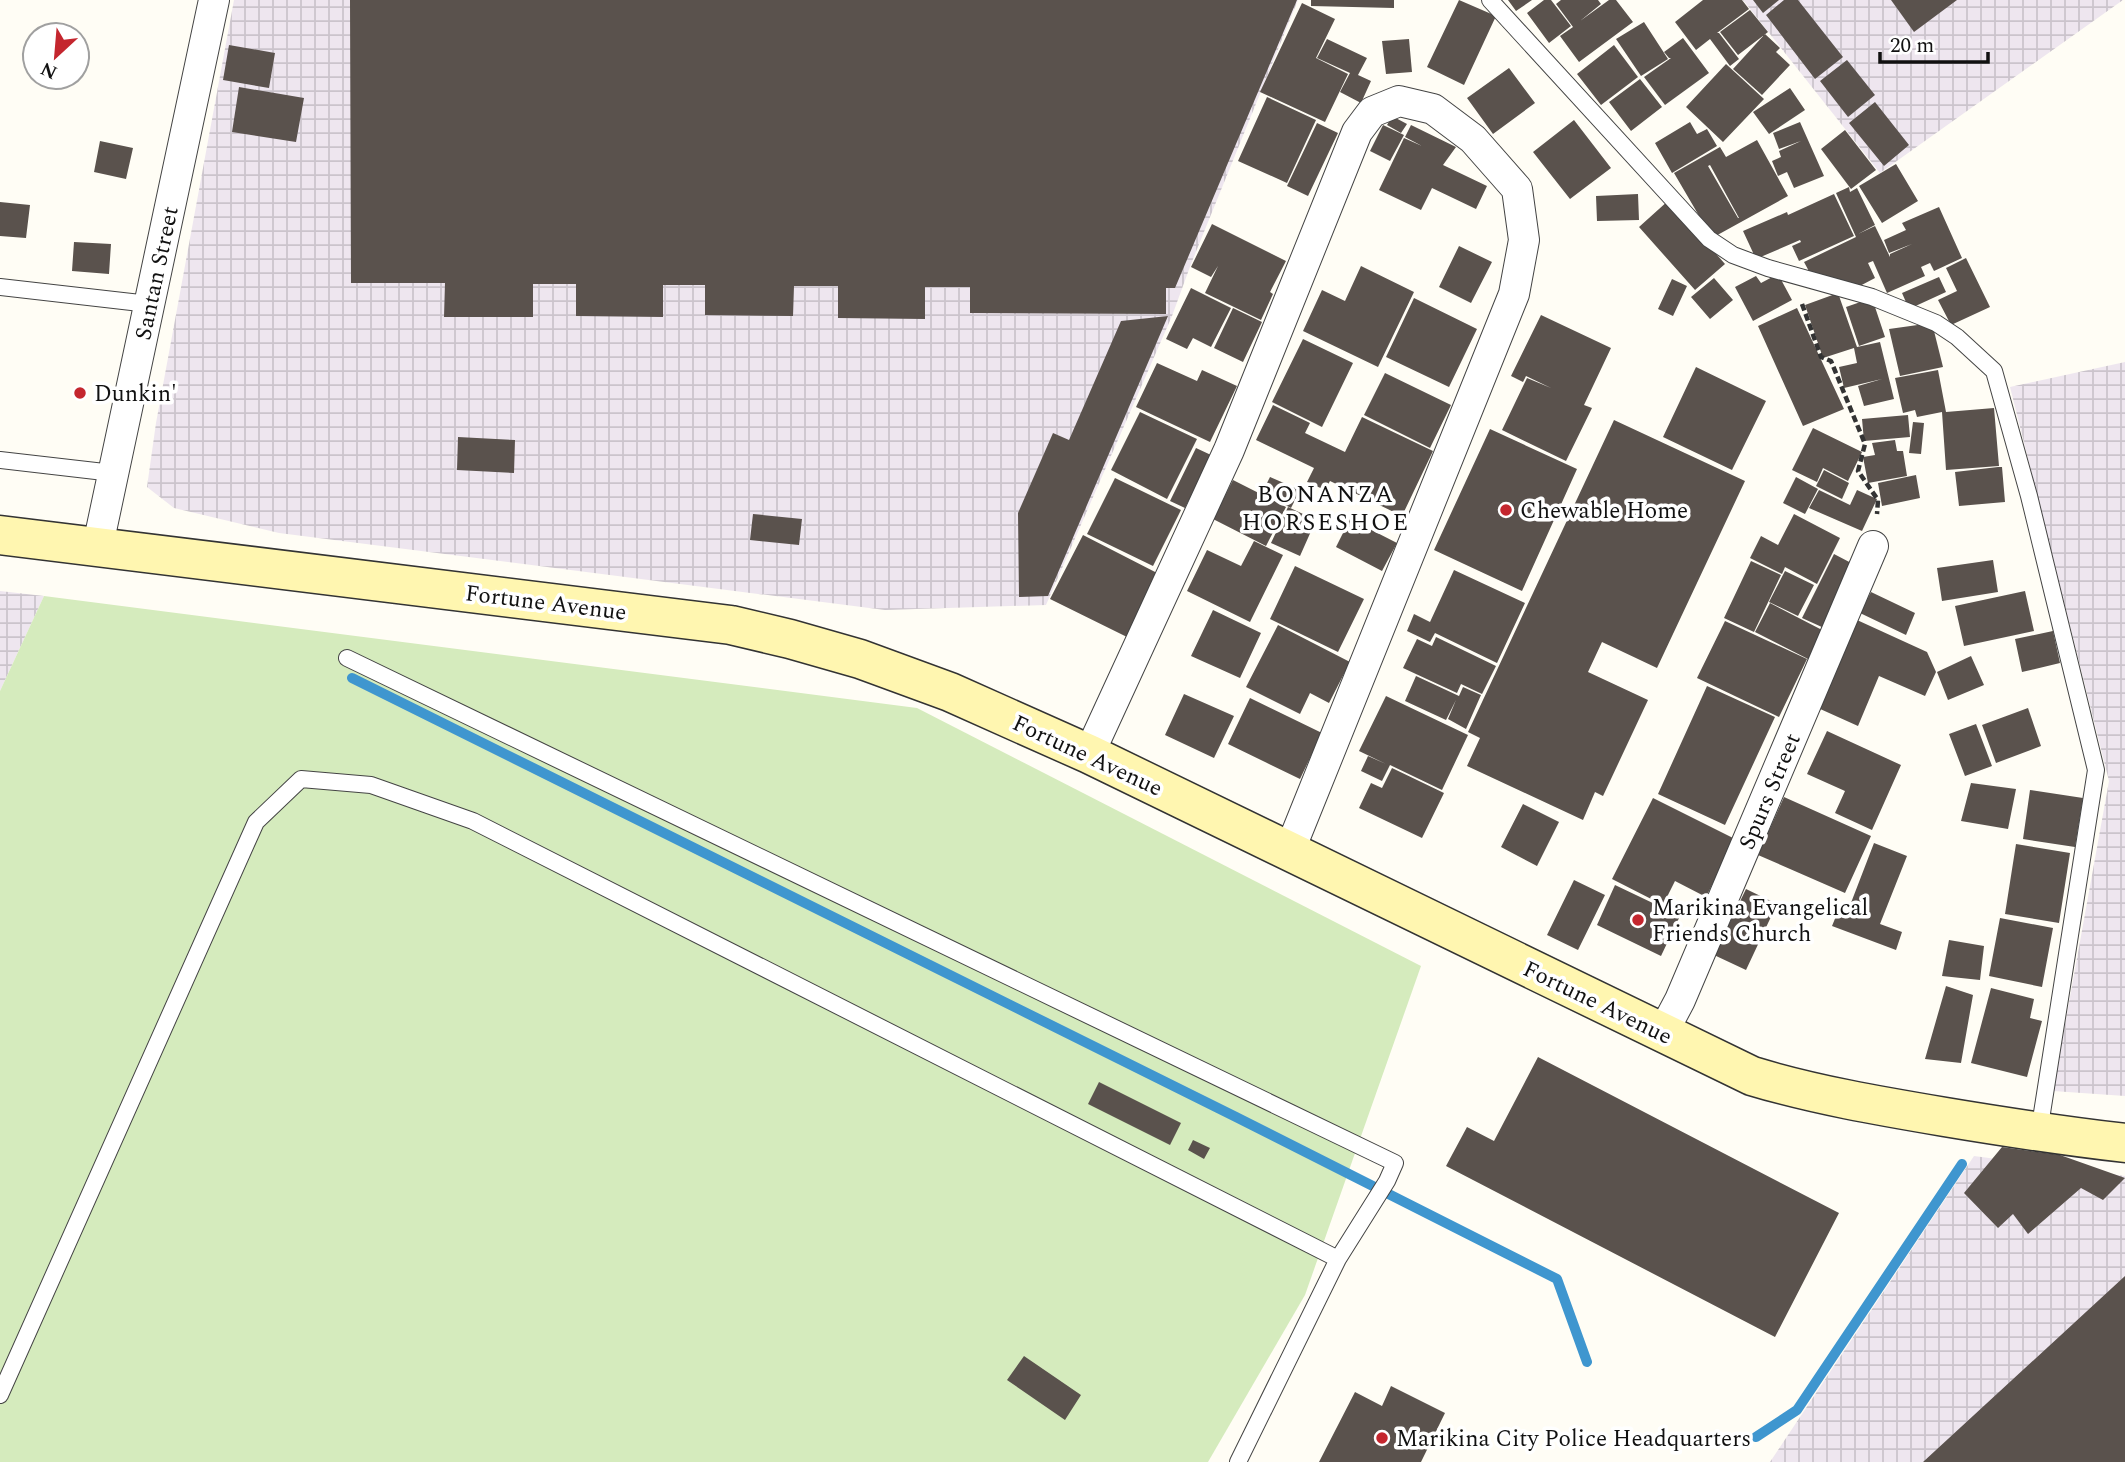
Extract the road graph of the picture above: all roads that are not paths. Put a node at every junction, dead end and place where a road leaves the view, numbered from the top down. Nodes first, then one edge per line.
1 (214, 0) edge
2 (1490, 0) edge
3 (0, 287) edge
4 (149, 304) junction
5 (0, 460) edge
6 (113, 472) junction
7 (0, 535) edge
8 (97, 545) junction
9 (1873, 546) road end
10 (347, 658) dead end
11 (1089, 754) junction
12 (1289, 852) junction
13 (1662, 1034) junction
14 (2039, 1132) junction
15 (2125, 1143) edge
16 (1338, 1259) junction
17 (0, 1395) edge
18 (1238, 1462) edge

1 - 4 street, Santan Street
2 - 14 lane
3 - 4 lane
4 - 6 street, Santan Street
5 - 6 lane
6 - 8 street, Santan Street
7 - 8 main road, Fortune Avenue
8 - 11 main road, Fortune Avenue
9 - 13 street, Spurs Street
10 - 16 lane
11 - 12 main road, Fortune Avenue
11 - 12 street
12 - 13 main road, Fortune Avenue
13 - 14 main road, Fortune Avenue
14 - 15 main road, Fortune Avenue
16 - 17 lane
16 - 18 lane

